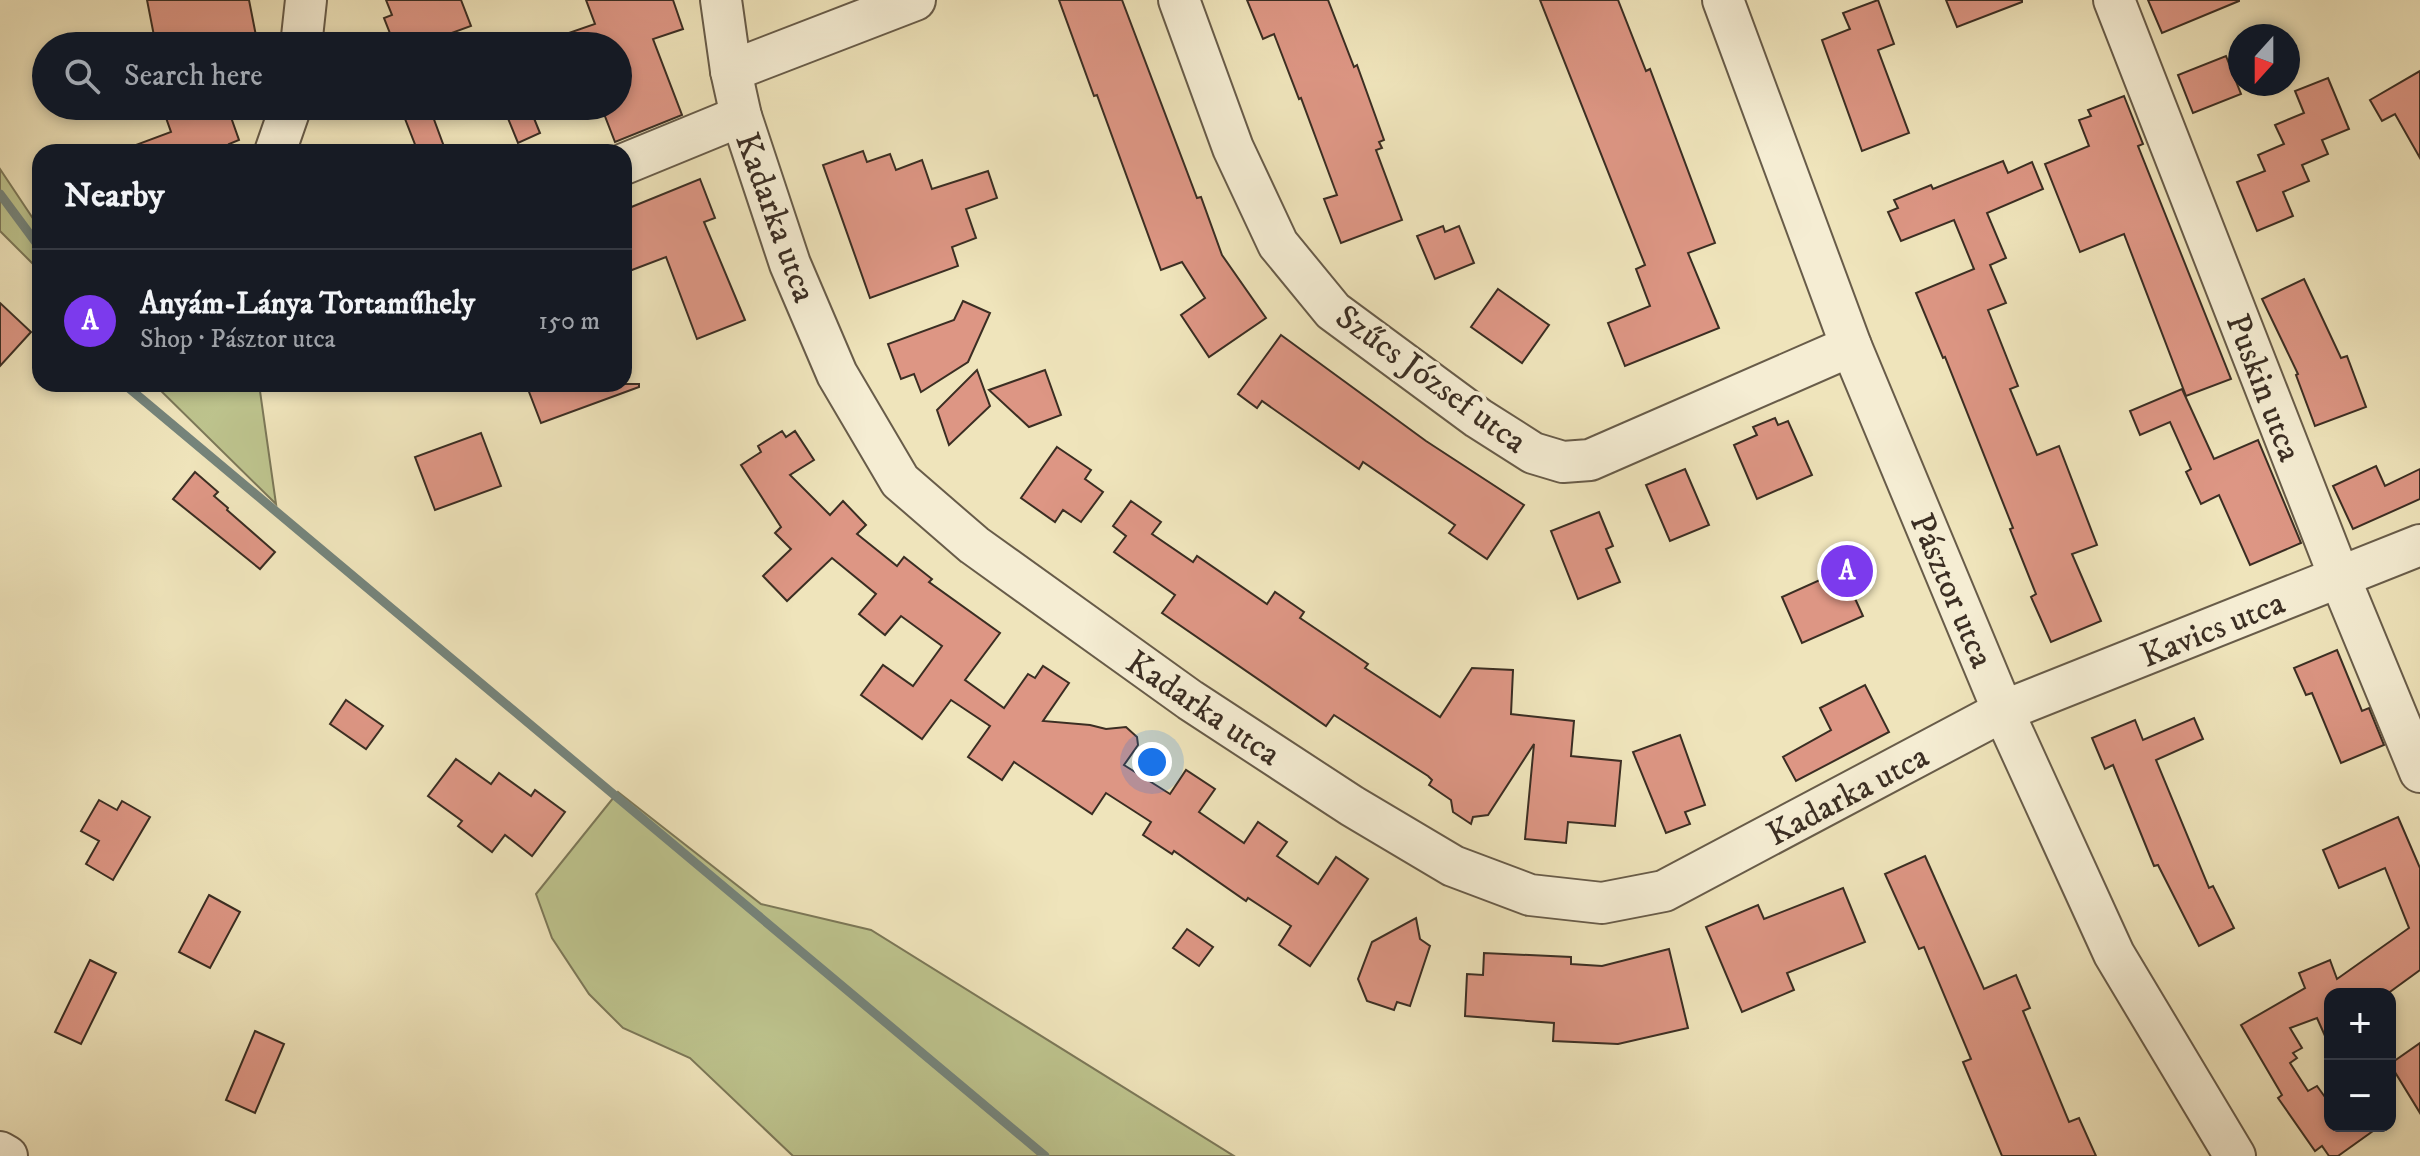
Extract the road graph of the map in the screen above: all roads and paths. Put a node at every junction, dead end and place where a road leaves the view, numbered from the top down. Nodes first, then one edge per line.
1 (306, 0) edge
2 (721, 0) edge
3 (915, 0) edge
4 (1179, 0) edge
5 (1723, 0) edge
6 (2114, 0) edge
7 (303, 32) edge
8 (731, 71) junction
9 (741, 116) junction
10 (286, 120) edge
11 (278, 144) edge
12 (632, 161) edge
13 (1851, 346) junction
14 (2420, 545) edge
15 (2339, 576) junction
16 (2003, 711) junction
17 (2420, 772) edge
18 (0, 1152) edge
19 (7, 1156) edge
20 (2235, 1156) edge

1 - 7 street
2 - 8 street, Kadarka utca
3 - 8 street
4 - 13 street, Szűcs József utca
5 - 13 street, Pásztor utca
6 - 15 street, Puskin utca
8 - 9 street, Kadarka utca
9 - 12 street
9 - 16 street, Kadarka utca
10 - 11 street
13 - 16 street, Pásztor utca
14 - 15 street, Kavics utca
15 - 16 street, Kavics utca
15 - 17 street, Puskin utca
16 - 20 street, Pásztor utca
18 - 19 street

